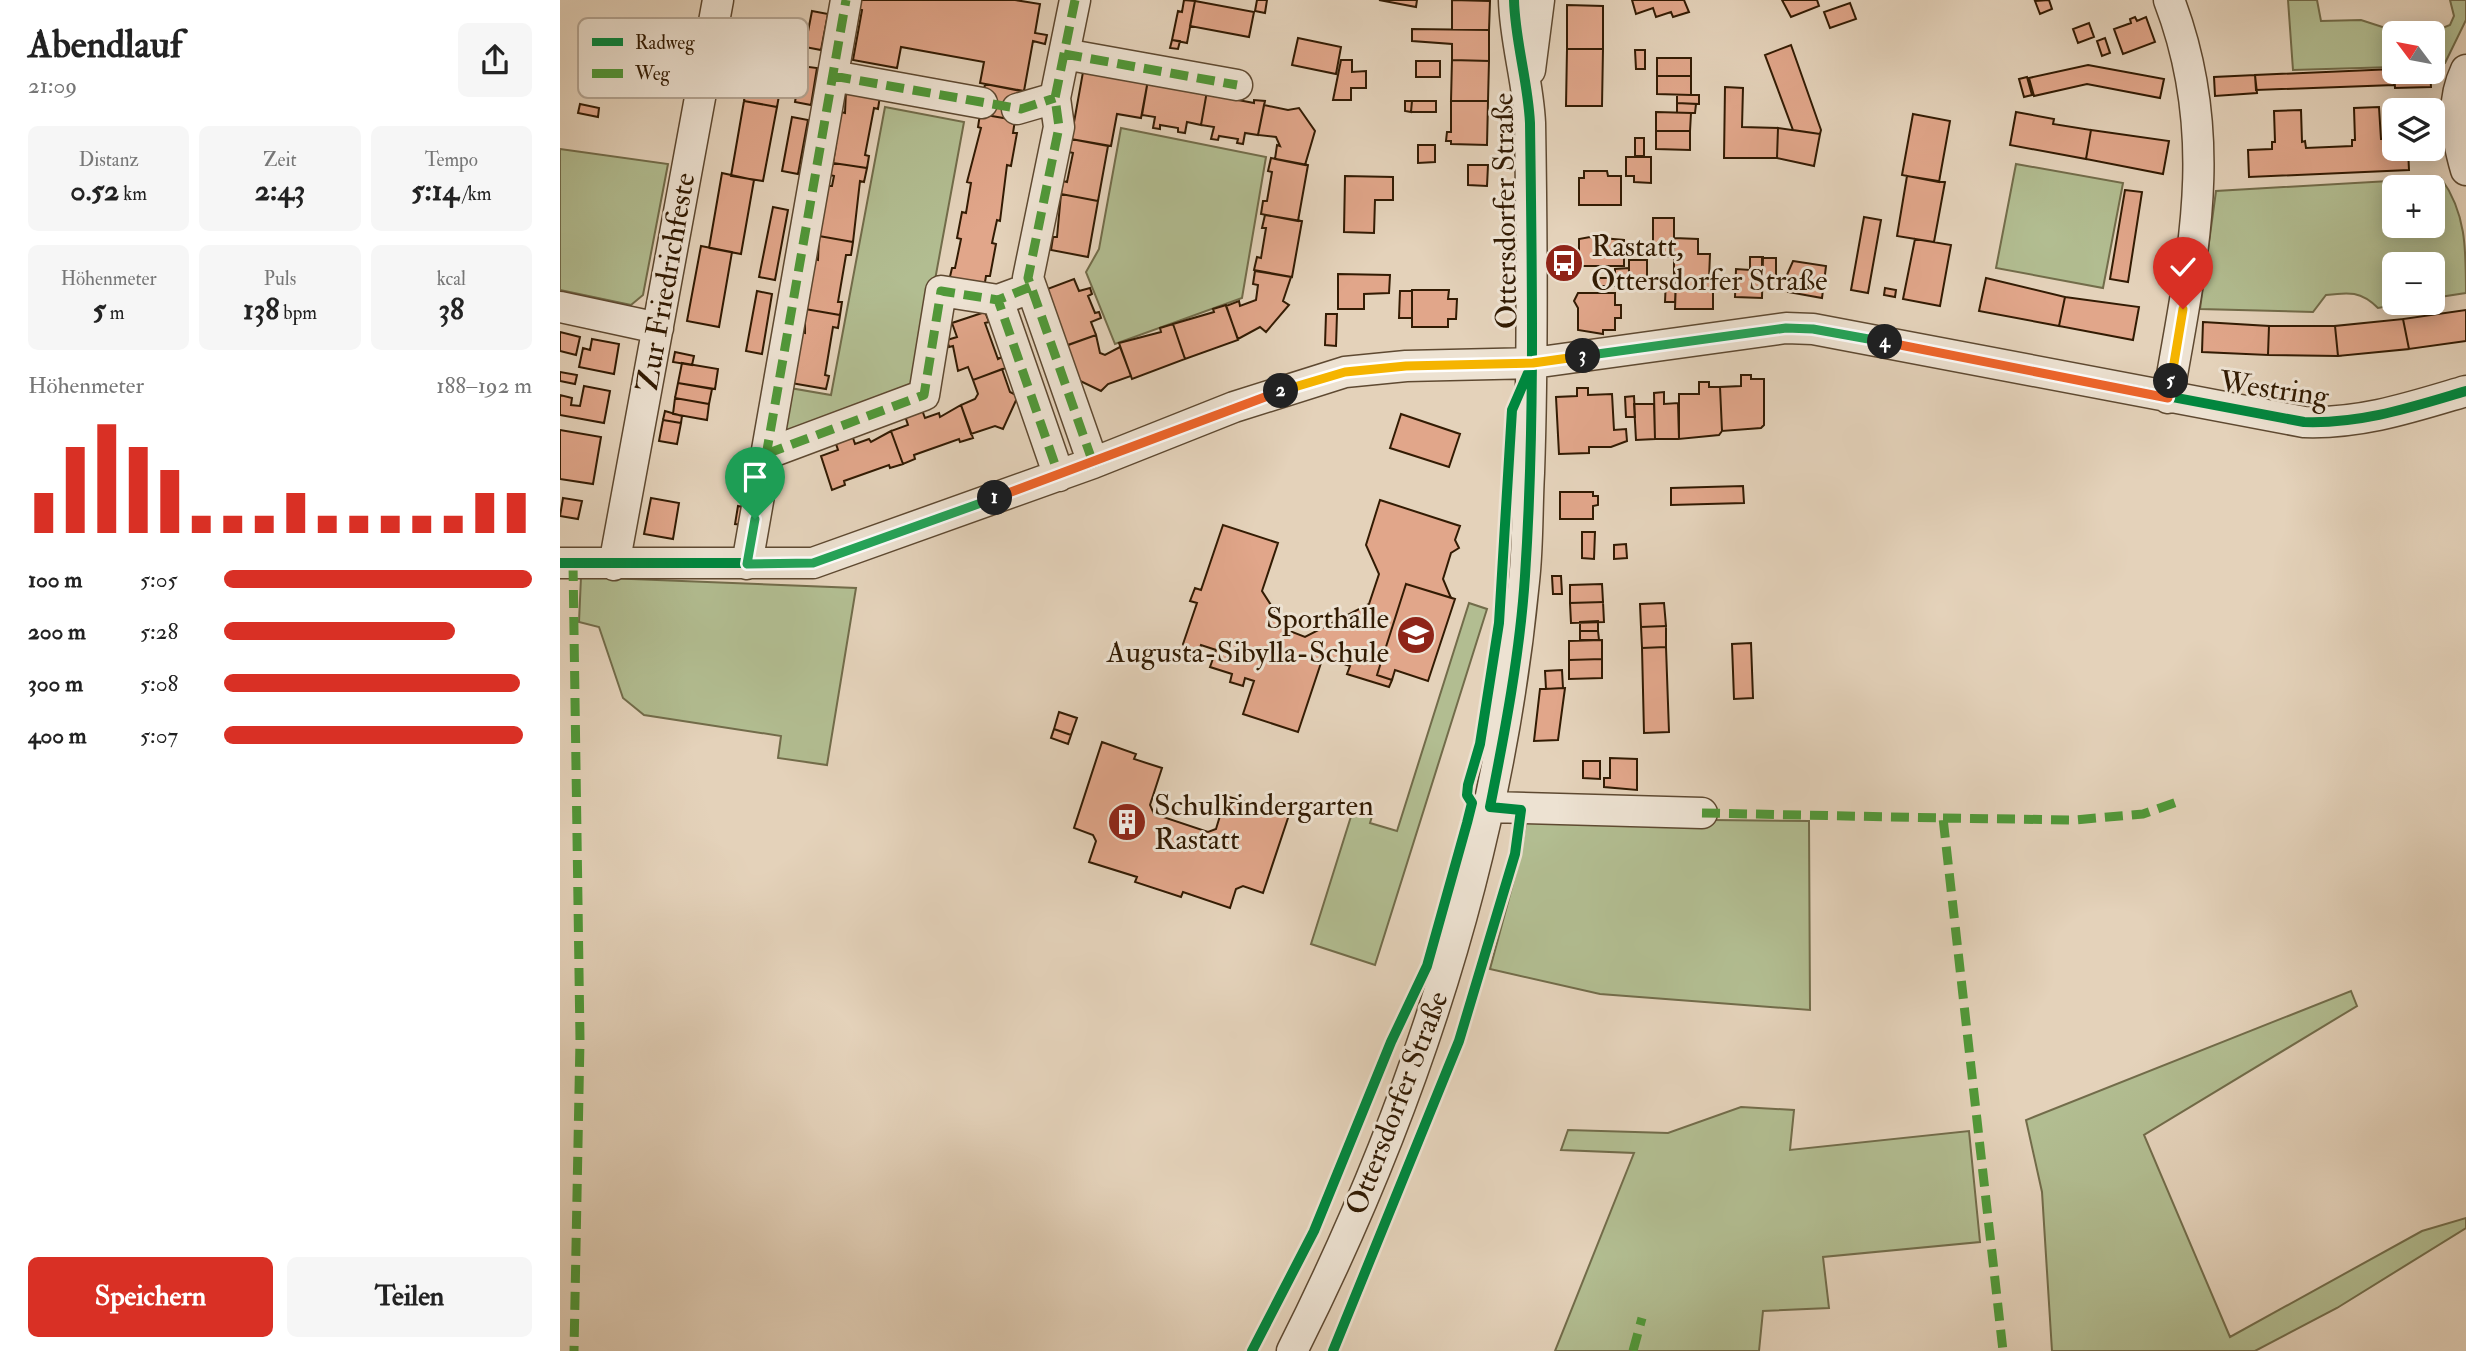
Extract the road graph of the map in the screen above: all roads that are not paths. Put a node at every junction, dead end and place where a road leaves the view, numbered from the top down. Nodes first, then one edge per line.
1 (718, 0) edge
2 (846, 0) edge
3 (1075, 0) edge
4 (1514, 0) edge
5 (1539, 0) edge
6 (2169, 0) edge
7 (715, 18) edge
8 (1064, 54) junction
9 (2466, 70) edge
10 (833, 76) junction
11 (1528, 84) junction
12 (1237, 85) dead end
13 (700, 98) edge
14 (1055, 98) junction
15 (982, 103) dead end
16 (1017, 109) dead end
17 (2466, 170) edge
18 (1030, 287) junction
19 (998, 300) junction
20 (560, 307) edge
21 (658, 328) junction
22 (1533, 363) junction
23 (2466, 391) edge
24 (2168, 398) junction
25 (766, 454) junction
26 (1093, 463) junction
27 (1059, 476) junction
28 (560, 563) edge
29 (747, 564) junction
30 (614, 565) junction
31 (1490, 807) junction
32 (1702, 813) dead end
33 (1292, 1351) edge

1 - 7 street, Zur Friedrichfeste
2 - 10 street
3 - 8 street
4 - 11 street, Ottersdorfer Straße
5 - 11 street, Ottersdorfer Straße
6 - 24 street
8 - 12 street
8 - 14 street
9 - 17 street
10 - 15 street
10 - 25 street
11 - 22 street, Ottersdorfer Straße
13 - 21 street, Zur Friedrichfeste
14 - 16 street
14 - 18 street
18 - 19 street
18 - 26 street
19 - 25 street
19 - 27 street
20 - 21 street
21 - 30 street, Zur Friedrichfeste
22 - 24 street, Westring
22 - 26 street, Westring
22 - 31 street, Ottersdorfer Straße
23 - 24 street, Westring
25 - 29 street
26 - 27 street, Westring
27 - 29 street, Westring
28 - 30 street, Westring
29 - 30 street, Westring
31 - 32 street
31 - 33 street, Ottersdorfer Straße

